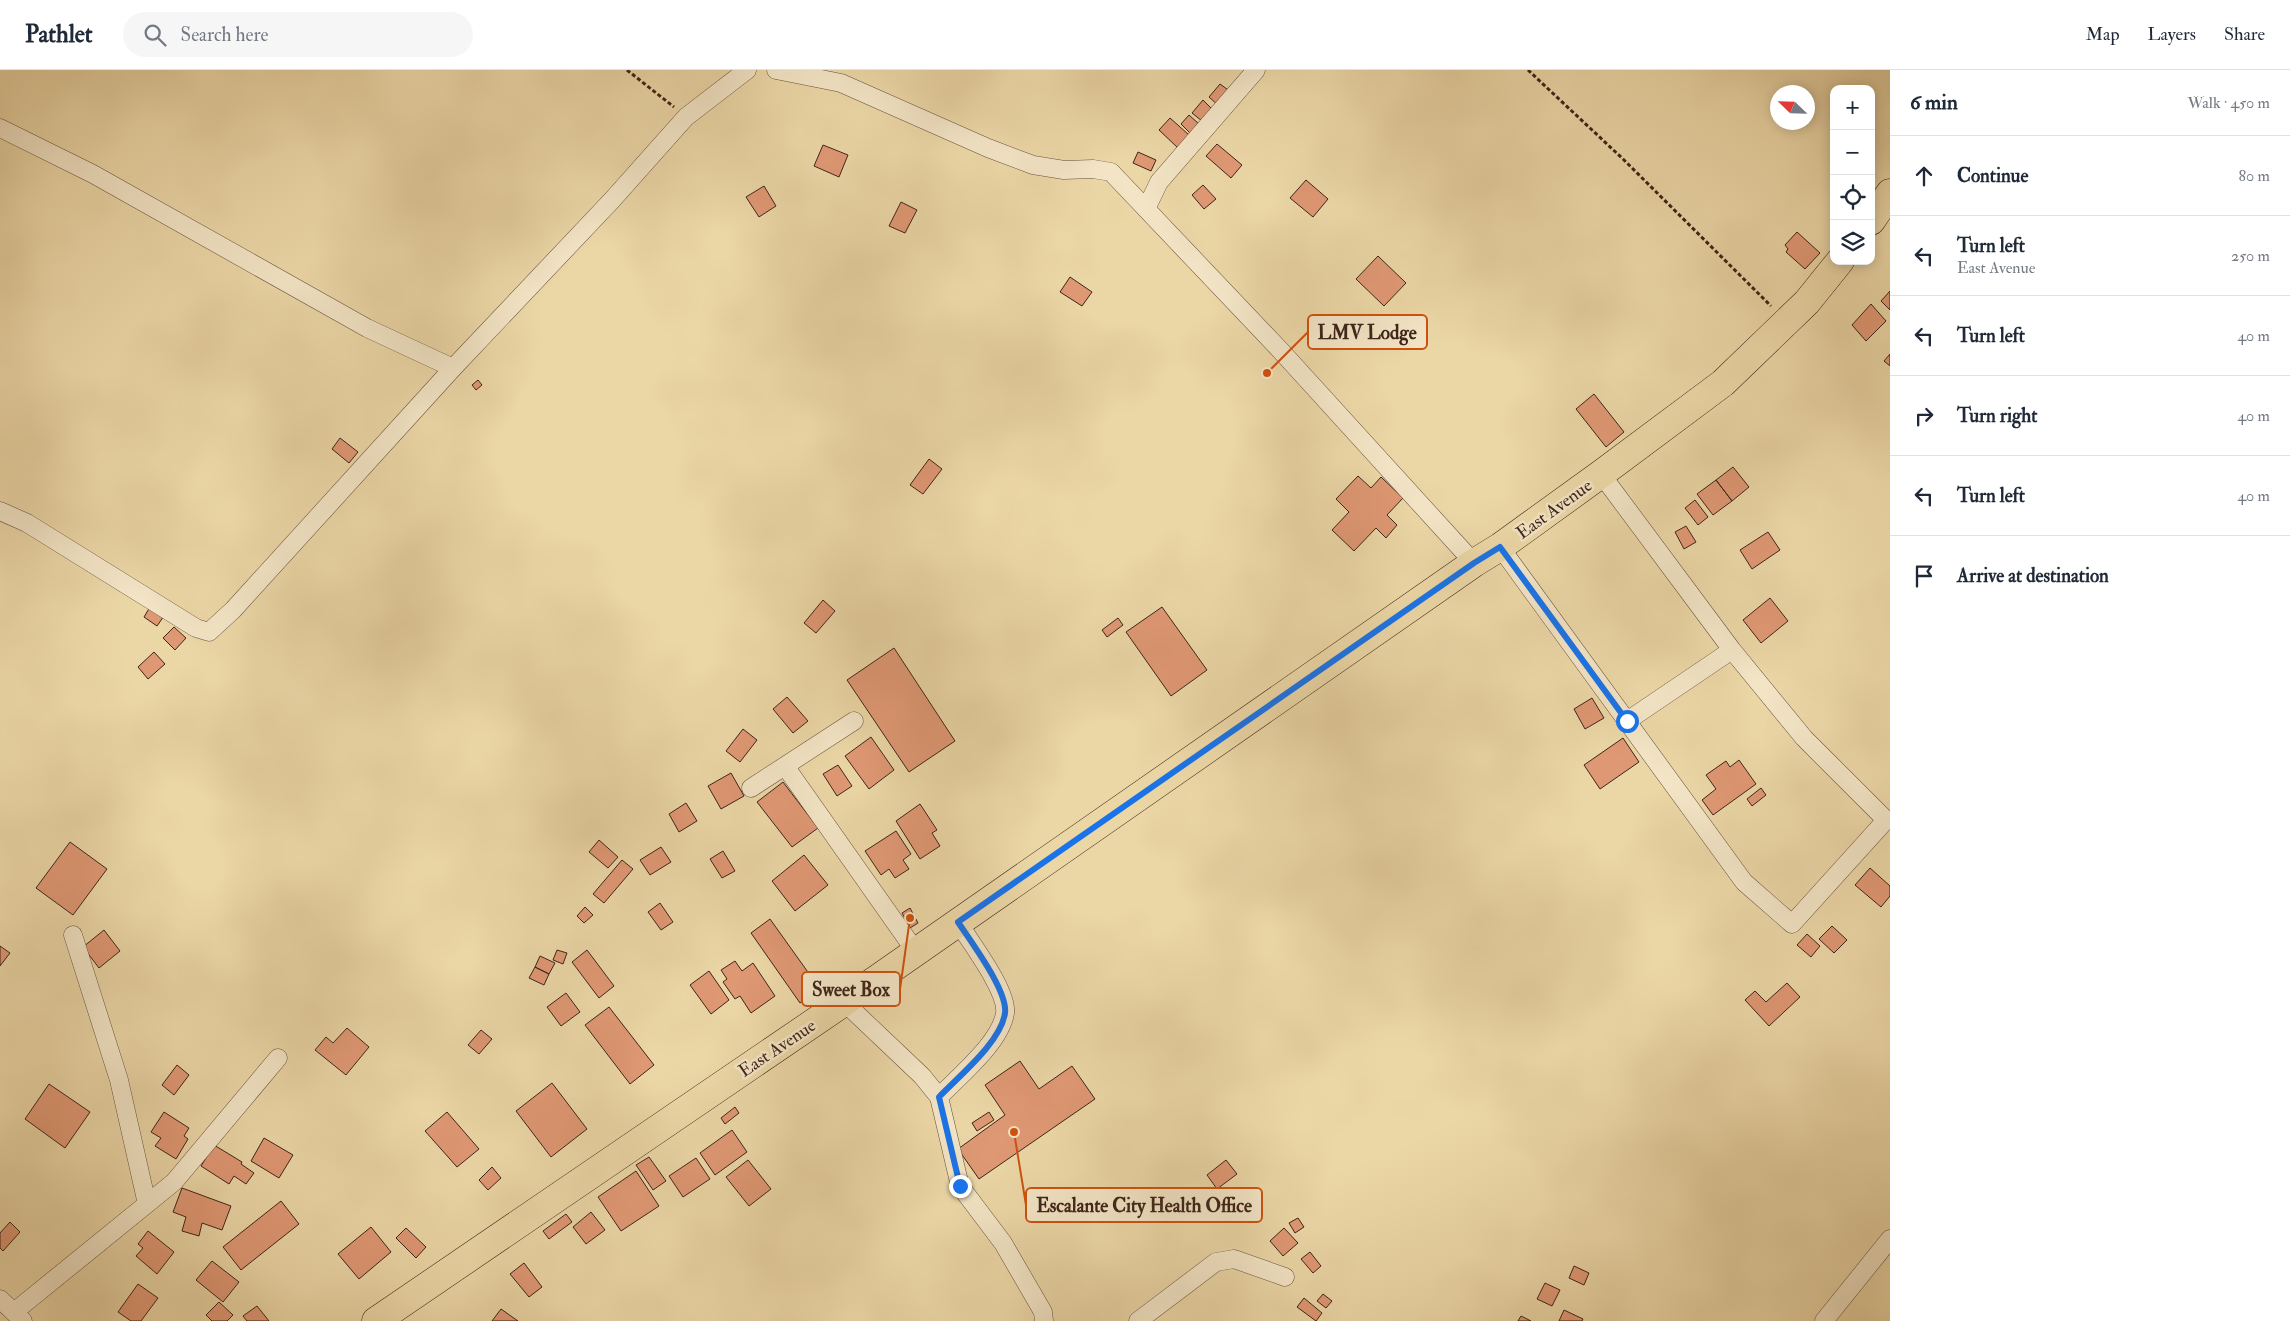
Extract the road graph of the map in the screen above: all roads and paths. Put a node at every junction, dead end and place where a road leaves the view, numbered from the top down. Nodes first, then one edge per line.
1 (628, 70) edge
2 (747, 70) edge
3 (776, 70) edge
4 (1256, 70) edge
5 (1528, 70) edge
6 (686, 117) junction
7 (0, 128) edge
8 (1890, 193) edge
9 (1146, 209) junction
10 (1872, 220) edge
11 (1837, 265) edge
12 (1787, 322) junction
13 (452, 368) junction
14 (1601, 474) junction
15 (0, 511) edge
16 (1500, 547) junction
17 (1474, 563) junction
18 (1732, 650) junction
19 (854, 721) dead end
20 (1627, 721) junction
21 (784, 766) junction
22 (751, 788) dead end
23 (1888, 818) edge
24 (958, 922) junction
25 (73, 935) dead end
26 (916, 952) junction
27 (844, 1002) junction
28 (278, 1058) dead end
29 (939, 1097) junction
30 (147, 1204) junction
31 (1890, 1239) edge
32 (1285, 1277) dead end
33 (0, 1299) edge
34 (19, 1316) edge
35 (1048, 1318) edge
36 (376, 1321) edge
37 (1138, 1321) edge
38 (1824, 1321) edge

1 - 6 path
2 - 6 street
3 - 9 street
4 - 9 street
5 - 12 path
6 - 13 street
7 - 13 street
8 - 10 main road
9 - 17 street
11 - 12 main road, East Avenue
12 - 14 main road, East Avenue
13 - 15 street
14 - 16 main road, East Avenue
14 - 18 street
16 - 17 main road, East Avenue
16 - 20 street
17 - 24 main road, East Avenue
18 - 20 street
18 - 23 street
19 - 21 street
20 - 23 street
21 - 22 street
21 - 26 street
24 - 26 main road, East Avenue
24 - 29 street
25 - 30 street
26 - 27 main road, East Avenue
27 - 29 street
27 - 36 main road, East Avenue
28 - 30 street
29 - 35 street
30 - 34 street
31 - 38 street
32 - 37 street
33 - 34 street

